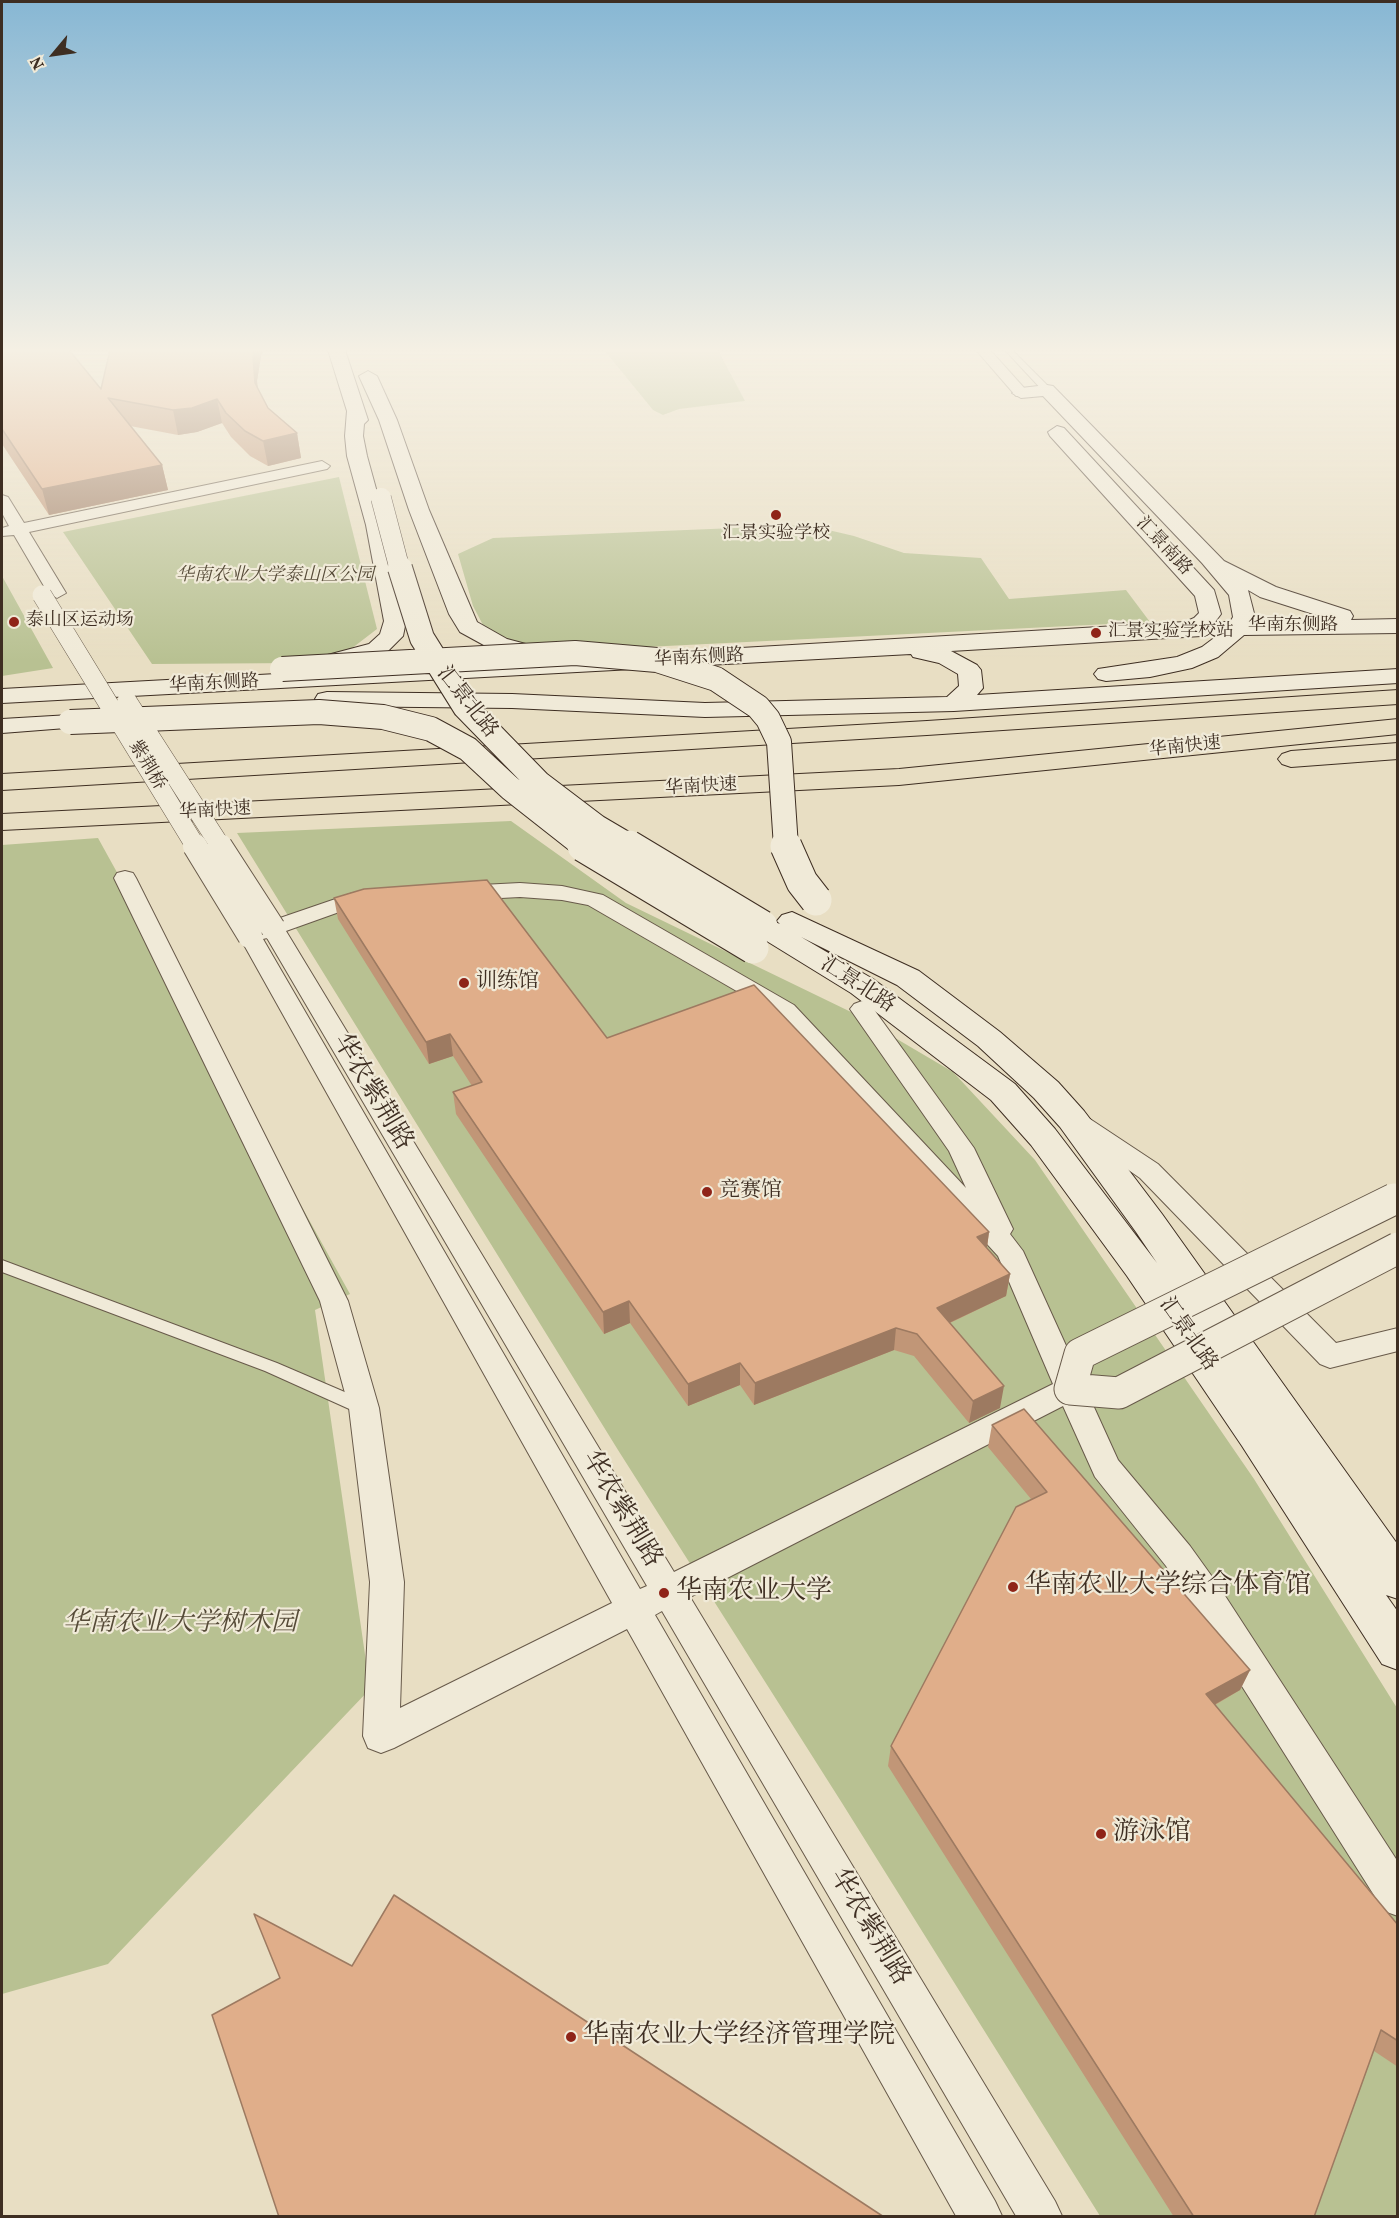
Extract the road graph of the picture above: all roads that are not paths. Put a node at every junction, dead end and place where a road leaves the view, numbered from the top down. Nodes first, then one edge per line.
1 (357, 454) edge
2 (372, 454) edge
3 (381, 454) edge
4 (400, 454) edge
5 (1077, 454) edge
6 (1109, 454) edge
7 (322, 466) dead end
8 (389, 498) junction
9 (2, 500) edge
10 (8, 530) edge
11 (1210, 558) junction
12 (1398, 625) edge
13 (1239, 627) junction
14 (1190, 629) junction
15 (877, 649) junction
16 (637, 662) junction
17 (225, 671) junction
18 (1398, 676) edge
19 (2, 686) edge
20 (2, 696) edge
21 (1398, 697) edge
22 (1014, 701) junction
23 (954, 704) junction
24 (2, 716) edge
25 (2, 726) edge
26 (1398, 726) edge
27 (1398, 751) edge
28 (238, 767) junction
29 (2, 774) edge
30 (899, 777) junction
31 (2, 782) edge
32 (414, 804) junction
33 (2, 822) edge
34 (2, 835) edge
35 (125, 878) dead end
36 (436, 895) edge
37 (401, 897) edge
38 (766, 930) junction
39 (262, 932) junction
40 (908, 978) junction
41 (862, 1009) junction
42 (967, 1063) junction
43 (1072, 1119) junction
44 (1398, 1197) edge
45 (1398, 1248) edge
46 (1009, 1251) junction
47 (2, 1266) edge
48 (1398, 1339) edge
49 (1070, 1389) junction
50 (364, 1408) junction
51 (1398, 1580) edge
52 (669, 1592) junction
53 (634, 1610) junction
54 (1398, 1650) edge
55 (1398, 1897) edge
56 (980, 2217) edge
57 (1040, 2217) edge

1 - 17 street
2 - 8 street, 汇景北路
3 - 8 street, 汇景北路
4 - 16 street, 汇景北路
5 - 14 street, 汇景南路
6 - 11 street, 汇景南路
7 - 10 street
8 - 38 street, 汇景北路, bridge
9 - 10 street
10 - 39 street, 紫荆桥, bridge
11 - 12 street
11 - 13 street
12 - 13 street, 华南东侧路
13 - 14 street, 华南东侧路
13 - 22 street
14 - 15 street, 华南东侧路
15 - 16 street, 华南东侧路
15 - 23 street
16 - 20 street, 华南东侧路
17 - 19 street
17 - 40 street, bridge
18 - 22 street, 华南东侧路
21 - 28 highway, 华南快速
22 - 23 street, 华南东侧路
23 - 24 street, 华南东侧路
25 - 38 street, bridge
26 - 30 highway, 华南快速
27 - 30 highway
28 - 29 highway
28 - 31 highway, 华南快速
30 - 32 highway, 华南快速
32 - 33 highway, 华南快速
32 - 34 highway
35 - 50 street
36 - 46 street
37 - 39 street
38 - 40 street, 汇景北路
38 - 41 street
38 - 42 street, 汇景北路
39 - 52 street, 华农紫荆路
39 - 53 street, 华农紫荆路
40 - 43 street, 汇景北路
41 - 42 street
41 - 46 street
42 - 54 street, 汇景北路
43 - 48 street
43 - 51 street, 汇景北路
44 - 49 street, bridge
45 - 49 street, bridge
46 - 49 street
47 - 50 lane
49 - 52 street
49 - 55 street
50 - 53 street
52 - 53 street
52 - 57 street, 华农紫荆路
53 - 56 street, 华农紫荆路

